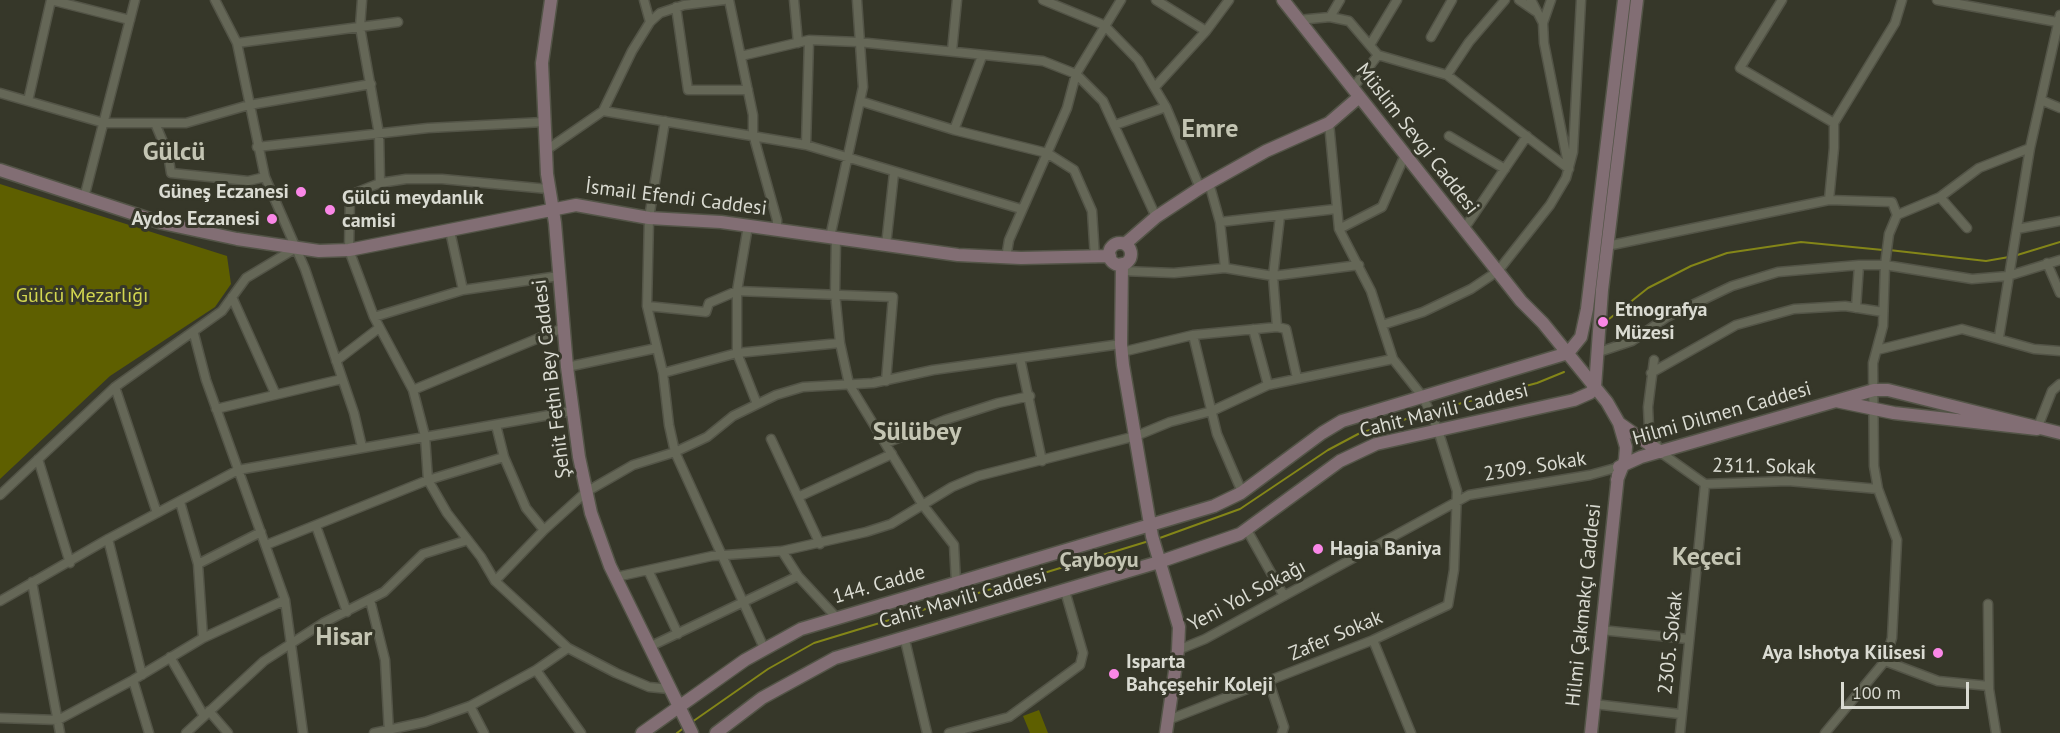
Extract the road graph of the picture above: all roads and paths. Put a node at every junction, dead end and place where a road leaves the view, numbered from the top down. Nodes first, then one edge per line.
1 (51, 0) edge
2 (135, 0) edge
3 (214, 0) edge
4 (362, 0) edge
5 (551, 0) edge
6 (644, 0) edge
7 (724, 0) edge
8 (729, 0) edge
9 (795, 0) edge
10 (857, 0) edge
11 (957, 0) edge
12 (1043, 0) edge
13 (1121, 0) edge
14 (1156, 0) edge
15 (1229, 0) edge
16 (1283, 0) edge
17 (1340, 0) edge
18 (1397, 0) edge
19 (1452, 0) edge
20 (1505, 0) edge
21 (1520, 0) edge
22 (1531, 0) edge
23 (1551, 0) edge
24 (1581, 0) edge
25 (1624, 0) edge
26 (1637, 0) edge
27 (1782, 0) edge
28 (1902, 0) edge
29 (1937, 0) edge
30 (676, 7) junction
31 (1538, 13) junction
32 (1330, 17) junction
33 (2058, 18) edge
34 (130, 20) junction
35 (1299, 20) junction
36 (398, 22) dead end
37 (650, 22) junction
38 (1543, 23) junction
39 (1104, 26) junction
40 (360, 27) junction
41 (1206, 31) junction
42 (1431, 37) dead end
43 (808, 40) junction
44 (858, 42) junction
45 (237, 43) junction
46 (798, 43) junction
47 (1370, 45) junction
48 (952, 51) junction
49 (741, 56) junction
50 (982, 56) junction
51 (1378, 56) junction
52 (1076, 74) junction
53 (1447, 75) junction
54 (370, 84) junction
55 (1155, 87) junction
56 (748, 90) junction
57 (0, 93) edge
58 (1356, 93) junction
59 (2041, 100) junction
60 (28, 101) junction
61 (860, 101) junction
62 (249, 105) junction
63 (1166, 107) junction
64 (2060, 108) edge
65 (603, 111) junction
66 (665, 121) junction
67 (544, 122) junction
68 (104, 123) junction
69 (155, 123) junction
70 (1329, 123) junction
71 (1834, 123) junction
72 (1115, 125) junction
73 (954, 130) junction
74 (379, 134) junction
75 (753, 134) junction
76 (1449, 136) dead end
77 (1527, 136) junction
78 (806, 145) junction
79 (257, 147) junction
80 (2030, 148) junction
81 (545, 151) junction
82 (1047, 153) junction
83 (846, 155) junction
84 (1405, 155) junction
85 (1569, 168) junction
86 (1505, 169) junction
87 (0, 170) edge
88 (894, 172) junction
89 (265, 177) junction
90 (380, 183) junction
91 (1205, 185) junction
92 (548, 189) junction
93 (1940, 197) junction
94 (84, 198) junction
95 (1829, 200) junction
96 (552, 209) junction
97 (1021, 209) junction
98 (1336, 209) junction
99 (1897, 215) junction
100 (1280, 216) junction
101 (1156, 217) junction
102 (649, 218) junction
103 (2060, 221) edge
104 (1220, 222) junction
105 (748, 225) junction
106 (1339, 228) junction
107 (1967, 228) dead end
108 (777, 229) junction
109 (1464, 229) junction
110 (2017, 229) junction
111 (450, 231) junction
112 (833, 238) junction
113 (1125, 244) junction
114 (886, 245) junction
115 (1607, 246) junction
116 (296, 248) junction
117 (349, 250) junction
118 (1110, 256) junction
119 (1006, 258) junction
120 (1095, 258) junction
121 (2060, 260) edge
122 (2047, 263) junction
123 (1359, 265) junction
124 (1859, 265) junction
125 (1885, 265) junction
126 (1123, 268) junction
127 (1225, 268) junction
128 (1498, 272) junction
129 (559, 276) junction
130 (1273, 276) junction
131 (2008, 276) junction
132 (463, 290) junction
133 (737, 291) junction
134 (835, 293) junction
135 (2060, 293) edge
136 (232, 297) junction
137 (647, 306) junction
138 (1856, 308) junction
139 (1883, 312) junction
140 (374, 317) junction
141 (1383, 325) junction
142 (1276, 327) junction
143 (379, 328) junction
144 (563, 328) junction
145 (1253, 329) junction
146 (194, 334) junction
147 (1193, 335) junction
148 (1999, 337) junction
149 (840, 343) junction
150 (657, 348) junction
151 (1121, 348) junction
152 (1877, 350) junction
153 (2060, 351) edge
154 (1599, 352) junction
155 (737, 353) junction
156 (1564, 355) junction
157 (1020, 358) junction
158 (1393, 359) junction
159 (1654, 360) dead end
160 (336, 361) junction
161 (567, 367) junction
162 (663, 373) junction
163 (1651, 374) junction
164 (1297, 378) junction
165 (342, 379) junction
166 (886, 381) junction
167 (849, 384) junction
168 (2060, 384) edge
169 (1268, 385) junction
170 (115, 387) junction
171 (412, 390) junction
172 (1592, 390) junction
173 (1874, 390) junction
174 (275, 393) junction
175 (1030, 396) junction
176 (1424, 399) junction
177 (1836, 401) junction
178 (757, 404) junction
179 (216, 409) junction
180 (1874, 410) junction
181 (572, 411) junction
182 (1212, 411) junction
183 (1619, 423) junction
184 (1436, 425) junction
185 (496, 426) junction
186 (2037, 429) junction
187 (2060, 433) edge
188 (425, 436) junction
189 (1136, 436) junction
190 (771, 439) dead end
191 (886, 443) junction
192 (362, 447) junction
193 (675, 452) junction
194 (1660, 452) junction
195 (892, 454) junction
196 (504, 457) junction
197 (38, 459) junction
198 (1042, 461) junction
199 (1621, 465) junction
200 (238, 470) junction
201 (428, 480) junction
202 (1617, 480) joint
203 (1706, 484) junction
204 (1878, 489) junction
205 (586, 492) junction
206 (1242, 492) junction
207 (0, 495) edge
208 (798, 497) junction
209 (1457, 501) junction
210 (180, 502) junction
211 (922, 504) junction
212 (157, 513) junction
213 (316, 526) junction
214 (544, 530) junction
215 (1247, 530) junction
216 (1151, 531) junction
217 (261, 532) junction
218 (108, 539) junction
219 (468, 540) junction
220 (820, 544) junction
221 (266, 545) junction
222 (782, 551) junction
223 (724, 556) junction
224 (1158, 558) junction
225 (70, 562) junction
226 (198, 564) junction
227 (648, 570) junction
228 (798, 576) junction
229 (616, 577) junction
230 (495, 581) junction
231 (32, 582) junction
232 (956, 582) junction
233 (1065, 591) junction
234 (1284, 596) junction
235 (285, 600) junction
236 (370, 600) junction
237 (744, 600) junction
238 (0, 602) edge
239 (1988, 604) dead end
240 (347, 612) junction
241 (836, 617) junction
242 (1601, 630) junction
243 (678, 634) junction
244 (904, 636) junction
245 (203, 638) junction
246 (1688, 639) junction
247 (1372, 640) junction
248 (292, 643) junction
249 (649, 647) junction
250 (568, 648) junction
251 (764, 648) junction
252 (1179, 650) junction
253 (170, 657) junction
254 (1885, 661) junction
255 (536, 670) junction
256 (142, 675) junction
257 (133, 680) junction
258 (1269, 682) junction
259 (1989, 686) junction
260 (669, 688) junction
261 (1594, 704) junction
262 (470, 706) junction
263 (680, 712) junction
264 (206, 714) junction
265 (1680, 714) junction
266 (0, 718) edge
267 (57, 720) junction
268 (1168, 720) junction
269 (389, 732) edge
270 (60, 733) edge
271 (149, 733) edge
272 (186, 733) edge
273 (228, 733) edge
274 (303, 733) edge
275 (374, 733) edge
276 (484, 733) edge
277 (581, 733) edge
278 (642, 733) edge
279 (692, 733) edge
280 (716, 733) edge
281 (927, 733) edge
282 (949, 733) edge
283 (1166, 733) edge
284 (1282, 733) edge
285 (1411, 733) edge
286 (1591, 733) edge
287 (1680, 733) edge
288 (1825, 733) edge
289 (1996, 733) edge

1 - 34 street
1 - 60 street
2 - 34 street
3 - 45 street
4 - 40 street
5 - 67 street, Şehit Fethi Bey Caddesi
6 - 37 street
7 - 30 street
8 - 49 street
9 - 46 street
10 - 44 street
11 - 48 street
12 - 39 street
13 - 39 street
14 - 41 street
15 - 41 street
16 - 35 street, Müslim Sevgi Caddesi
17 - 32 street
18 - 47 street
19 - 42 street
20 - 53 street
21 - 31 street
22 - 31 street
23 - 38 street
24 - 85 street
25 - 156 street
26 - 115 street
27 - 71 street
28 - 71 street
29 - 33 street
30 - 37 street
30 - 56 street
31 - 38 street
32 - 35 street
32 - 47 street
33 - 59 street
34 - 68 street
35 - 58 street, Müslim Sevgi Caddesi
36 - 40 street
37 - 65 street
38 - 85 street
39 - 52 street
39 - 55 street
40 - 45 street
40 - 54 street
41 - 55 street
43 - 44 street
43 - 46 street
43 - 78 street
44 - 48 street
44 - 61 street
45 - 62 street
46 - 49 street
47 - 51 street
48 - 50 street
49 - 56 street
50 - 52 street
50 - 73 street
51 - 53 street
51 - 58 street
52 - 72 street
52 - 82 street
53 - 77 street
54 - 62 street
54 - 74 street
55 - 63 street
56 - 75 street
57 - 60 street
58 - 70 street
58 - 84 street, Müslim Sevgi Caddesi
59 - 64 street
59 - 80 street
60 - 68 street
61 - 73 street
61 - 83 street
62 - 69 street
62 - 79 street
63 - 72 street
63 - 91 street
65 - 66 street
65 - 81 street
66 - 75 street
66 - 102 street
67 - 74 street
67 - 81 street, Şehit Fethi Bey Caddesi
68 - 69 street
68 - 94 street
69 - 89 street
70 - 91 street
70 - 98 street
71 - 95 street
72 - 101 street
73 - 82 street
74 - 79 street
74 - 90 street
75 - 78 street
75 - 108 street
76 - 86 street
77 - 85 street
77 - 86 street
78 - 83 street
79 - 89 street
80 - 93 street
80 - 110 street
81 - 92 street, Şehit Fethi Bey Caddesi
82 - 97 street
82 - 120 street
83 - 88 street
83 - 112 street
84 - 106 street
84 - 109 street, Müslim Sevgi Caddesi
85 - 128 street
86 - 109 street
87 - 94 street, İsmail Efendi Caddesi
88 - 97 street
88 - 114 street
89 - 116 street
90 - 92 street
90 - 117 street
91 - 101 street
91 - 104 street
92 - 96 street, Şehit Fethi Bey Caddesi
93 - 99 street
93 - 107 street
94 - 116 street, İsmail Efendi Caddesi
95 - 99 street
95 - 115 street
96 - 102 street, İsmail Efendi Caddesi
96 - 111 street, İsmail Efendi Caddesi
96 - 129 street, Şehit Fethi Bey Caddesi
97 - 119 street
98 - 100 street
98 - 106 street
99 - 125 street
100 - 104 street
100 - 130 street
101 - 113 street
102 - 105 street, İsmail Efendi Caddesi
102 - 137 street
103 - 110 street
104 - 127 street
105 - 108 street, İsmail Efendi Caddesi
105 - 133 street
106 - 123 street
108 - 112 street, İsmail Efendi Caddesi
109 - 128 street, Müslim Sevgi Caddesi
110 - 131 street
111 - 117 street, İsmail Efendi Caddesi
111 - 132 street
112 - 114 street, İsmail Efendi Caddesi
112 - 134 street
113 - 118 street
113 - 126 street
114 - 119 street, İsmail Efendi Caddesi
115 - 154 street
116 - 117 street, İsmail Efendi Caddesi
116 - 136 street
116 - 160 street
117 - 140 street
118 - 120 street, İsmail Efendi Caddesi
118 - 126 street
119 - 120 street, İsmail Efendi Caddesi
121 - 122 street
122 - 131 street
122 - 135 street
123 - 130 street
123 - 141 street
124 - 125 street
124 - 138 street
124 - 154 street
125 - 131 street
125 - 139 street
126 - 127 street
126 - 151 street
127 - 130 street
128 - 141 street
128 - 156 street, Müslim Sevgi Caddesi
129 - 132 street
129 - 144 street, Şehit Fethi Bey Caddesi
130 - 142 street
131 - 148 street
132 - 140 street
133 - 134 street
133 - 137 street
133 - 155 street
134 - 149 street
134 - 166 street
136 - 146 street
136 - 174 street
137 - 150 street
138 - 139 street
138 - 163 street
139 - 152 street
140 - 143 street
141 - 158 street
142 - 145 street
142 - 164 street
143 - 160 street
143 - 171 street
144 - 161 street, Şehit Fethi Bey Caddesi
144 - 171 street
145 - 147 street
145 - 169 street
146 - 170 street
146 - 179 street
147 - 151 street
147 - 182 street
148 - 152 street
148 - 153 street
149 - 155 street
149 - 167 street
150 - 161 street
150 - 162 street
151 - 157 street
151 - 189 street
152 - 173 street
154 - 172 street
155 - 162 street
155 - 178 street
156 - 172 street, Müslim Sevgi Caddesi
156 - 176 street, 144. Cadde
157 - 166 street
157 - 175 street
158 - 164 street
158 - 176 street
159 - 163 street
160 - 165 street
161 - 181 street, Şehit Fethi Bey Caddesi
162 - 193 street
163 - 194 street
164 - 169 street
165 - 174 street
165 - 192 street
166 - 167 street
167 - 178 street
167 - 191 street
168 - 186 street
169 - 182 street
170 - 197 street
170 - 212 street
171 - 188 street
172 - 183 street, Müslim Sevgi Caddesi
172 - 184 street, Cahit Mavili Caddesi
172 - 199 street, Müslim Sevgi Caddesi
173 - 177 street, Hilmi Dilmen Caddesi
173 - 180 street
173 - 186 street, Hilmi Dilmen Caddesi
174 - 179 street
175 - 191 street
175 - 198 street
176 - 184 street
176 - 206 street, 144. Cadde
177 - 180 street, Hilmi Dilmen Caddesi
177 - 194 street, Hilmi Dilmen Caddesi
178 - 193 street
179 - 200 street
180 - 186 street, Hilmi Dilmen Caddesi
180 - 204 street
181 - 185 street
181 - 205 street, Şehit Fethi Bey Caddesi
182 - 189 street
182 - 206 street
183 - 194 street
183 - 199 street, Müslim Sevgi Caddesi
184 - 209 street
184 - 215 street, Cahit Mavili Caddesi
185 - 188 street
185 - 196 street
186 - 187 street, Hilmi Dilmen Caddesi
188 - 192 street
188 - 201 street
189 - 198 street
189 - 216 street
190 - 208 street
191 - 195 street
192 - 200 street
193 - 205 street
193 - 223 street
194 - 199 street, Hilmi Dilmen Caddesi
194 - 203 street, 2311. Sokak
195 - 208 street
195 - 211 street
196 - 201 street
196 - 214 street
197 - 207 street
197 - 225 street
198 - 211 street
199 - 202 street, Müslim Sevgi Caddesi
199 - 209 street, 2309. Sokak
200 - 210 street
200 - 217 street
201 - 213 street
201 - 219 street
202 - 242 street, Hilmi Çakmakçı Caddesi
203 - 204 street, 2311. Sokak
203 - 246 street, 2305. Sokak
204 - 254 street
205 - 214 street
205 - 229 street, Şehit Fethi Bey Caddesi
206 - 216 street, 144. Cadde
208 - 220 street
209 - 234 street, Yeni Yol Sokağı
209 - 247 street, Zafer Sokak
210 - 212 street
210 - 226 street
211 - 220 street
211 - 232 street
212 - 218 street
213 - 221 street
213 - 240 street
214 - 230 street
215 - 224 street, Cahit Mavili Caddesi
215 - 234 street
216 - 224 street
216 - 232 street, 144. Cadde
217 - 221 street
217 - 226 street
218 - 225 street
218 - 256 street
219 - 230 street
219 - 236 street
220 - 222 street
221 - 235 street
222 - 223 street
222 - 228 street
223 - 227 street
223 - 237 street
224 - 233 street, Cahit Mavili Caddesi
224 - 252 street
225 - 231 street
226 - 245 street
227 - 229 street
227 - 243 street
228 - 237 street
228 - 241 street
229 - 249 street, Şehit Fethi Bey Caddesi
230 - 250 street
231 - 238 street
231 - 267 street
232 - 241 street, 144. Cadde
233 - 244 street, Cahit Mavili Caddesi
233 - 282 street
234 - 252 street, Yeni Yol Sokağı
235 - 245 street
235 - 248 street
236 - 240 street
236 - 269 street
237 - 243 street
237 - 251 street
239 - 259 street
240 - 248 street
241 - 251 street, 144. Cadde
242 - 246 street
242 - 261 street, Hilmi Çakmakçı Caddesi
243 - 249 street
244 - 280 street, Cahit Mavili Caddesi
244 - 281 street
245 - 253 street
246 - 265 street, 2305. Sokak
247 - 258 street, Zafer Sokak
247 - 285 street
248 - 264 street
248 - 274 street
249 - 260 street, Şehit Fethi Bey Caddesi
250 - 255 street
250 - 260 street
251 - 263 street, 144. Cadde
252 - 268 street
253 - 256 street
253 - 264 street
254 - 259 street
254 - 288 street
255 - 262 street
255 - 277 street
256 - 257 street
257 - 267 street
257 - 271 street
258 - 268 street, Zafer Sokak
258 - 284 street
259 - 289 street
260 - 263 street, Şehit Fethi Bey Caddesi
261 - 265 street
261 - 286 street, Hilmi Çakmakçı Caddesi
262 - 269 street
262 - 276 street
263 - 278 street, 144. Cadde
263 - 279 street, Şehit Fethi Bey Caddesi
264 - 272 street
264 - 273 street
265 - 287 street, 2305. Sokak
266 - 267 street
267 - 270 street
268 - 283 street
269 - 275 street

